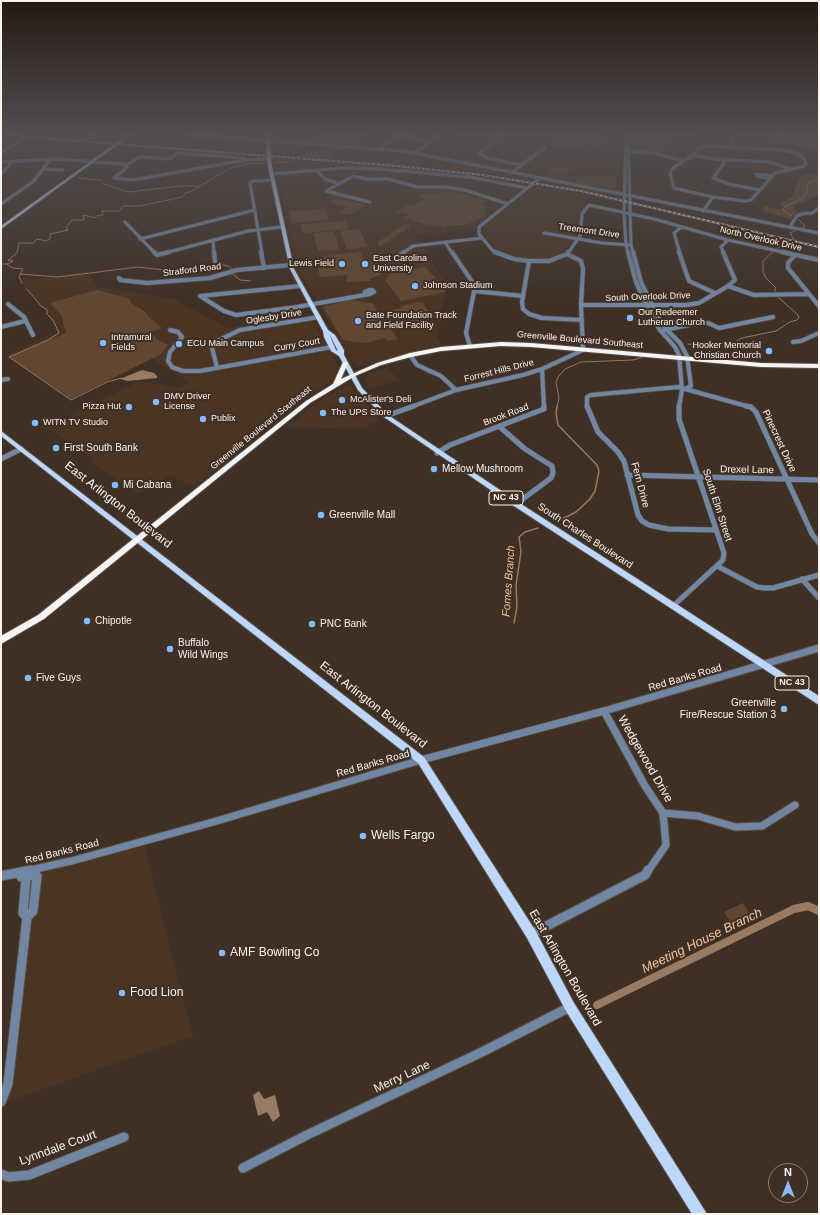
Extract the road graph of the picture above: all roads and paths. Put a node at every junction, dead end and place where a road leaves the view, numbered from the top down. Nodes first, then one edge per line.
1 (19, 192) edge
2 (51, 192) edge
3 (252, 192) edge
4 (275, 192) edge
5 (329, 192) edge
6 (470, 192) edge
7 (523, 192) edge
8 (608, 192) edge
9 (624, 192) edge
10 (630, 192) edge
11 (690, 192) edge
12 (758, 192) edge
13 (624, 195) junction
14 (630, 196) junction
15 (713, 197) junction
16 (370, 202) dead end
17 (1, 204) edge
18 (508, 204) junction
19 (819, 208) edge
20 (255, 210) junction
21 (703, 211) junction
22 (624, 212) junction
23 (812, 213) junction
24 (630, 214) junction
25 (819, 215) edge
26 (126, 222) dead end
27 (282, 227) junction
28 (681, 227) junction
29 (790, 227) junction
30 (1, 228) edge
31 (258, 229) junction
32 (627, 229) junction
33 (819, 232) edge
34 (544, 233) dead end
35 (482, 238) junction
36 (140, 239) junction
37 (578, 239) junction
38 (213, 240) junction
39 (728, 240) junction
40 (445, 242) junction
41 (626, 245) junction
42 (631, 245) junction
43 (566, 254) junction
44 (795, 255) junction
45 (215, 260) dead end
46 (383, 260) dead end
47 (819, 260) edge
48 (529, 261) junction
49 (292, 265) junction
50 (631, 265) junction
51 (636, 266) junction
52 (264, 268) junction
53 (119, 278) dead end
54 (636, 282) junction
55 (642, 282) junction
56 (300, 286) junction
57 (728, 286) junction
58 (474, 292) junction
59 (715, 293) junction
60 (809, 294) junction
61 (360, 295) junction
62 (524, 296) junction
63 (8, 304) dead end
64 (311, 304) junction
65 (581, 306) junction
66 (647, 306) junction
67 (653, 306) junction
68 (819, 306) edge
69 (319, 317) junction
70 (773, 317) dead end
71 (582, 320) junction
72 (25, 321) junction
73 (1, 327) edge
74 (666, 329) junction
75 (170, 330) dead end
76 (660, 330) junction
77 (326, 331) junction
78 (819, 333) edge
79 (33, 334) dead end
80 (793, 342) dead end
81 (470, 346) junction
82 (675, 346) junction
83 (682, 346) junction
84 (332, 347) junction
85 (583, 350) junction
86 (341, 355) junction
87 (410, 355) junction
88 (680, 358) junction
89 (688, 359) junction
90 (346, 363) junction
91 (819, 366) edge
92 (217, 367) junction
93 (542, 369) junction
94 (681, 374) junction
95 (353, 375) junction
96 (690, 375) junction
97 (8, 379) dead end
98 (1, 380) edge
99 (336, 384) junction
100 (682, 389) junction
101 (688, 389) junction
102 (456, 390) junction
103 (386, 416) junction
104 (500, 427) junction
105 (1, 433) edge
106 (21, 449) junction
107 (438, 453) junction
108 (1, 459) edge
109 (628, 476) junction
110 (698, 477) junction
111 (788, 480) junction
112 (819, 480) edge
113 (516, 504) junction
114 (716, 530) junction
115 (139, 540) junction
116 (819, 543) edge
117 (718, 566) junction
118 (819, 575) edge
119 (802, 579) junction
120 (819, 598) edge
121 (673, 606) junction
122 (1, 640) edge
123 (819, 648) edge
124 (764, 665) junction
125 (819, 701) edge
126 (604, 711) junction
127 (421, 760) junction
128 (795, 805) dead end
129 (663, 813) junction
130 (14, 874) junction
131 (1, 876) edge
132 (531, 934) junction
133 (570, 1007) junction
134 (1, 1102) edge
135 (124, 1137) dead end
136 (243, 1168) dead end
137 (1, 1174) edge
138 (700, 1214) edge

1 - 17 street
2 - 30 main road
3 - 20 street
4 - 27 main road, South Charles Boulevard
5 - 16 street
6 - 18 street
7 - 18 street
8 - 13 street
9 - 13 street, South Elm Street
10 - 14 street, South Elm Street
11 - 15 street
12 - 15 street
13 - 14 street
13 - 22 street, South Elm Street
14 - 21 street
14 - 24 street, South Elm Street
15 - 21 street
18 - 35 street
19 - 23 street
20 - 31 street
20 - 36 street
21 - 29 street
22 - 24 street, North Overlook Drive
22 - 32 street, South Elm Street
22 - 37 street, North Overlook Drive
23 - 25 street
23 - 29 street
24 - 28 street, North Overlook Drive
24 - 32 street, South Elm Street
26 - 36 street
27 - 31 street
27 - 49 main road, South Charles Boulevard
28 - 39 street, North Overlook Drive
28 - 59 street
29 - 33 street
31 - 38 street
31 - 52 street
32 - 41 street, South Elm Street
32 - 42 street, South Elm Street
34 - 37 street, Treemont Drive
35 - 40 street
35 - 48 street
36 - 38 street
37 - 41 street, Treemont Drive
37 - 43 street
38 - 45 street
39 - 44 street, North Overlook Drive
39 - 57 street
40 - 46 street
40 - 58 street
41 - 42 street, Treemont Drive
41 - 50 street, South Elm Street
42 - 51 street, South Elm Street
43 - 48 street
43 - 65 street
44 - 47 street, North Overlook Drive
44 - 60 street
48 - 62 street
49 - 52 street, Stratford Road
49 - 56 main road, South Charles Boulevard
50 - 51 street
50 - 54 street, South Elm Street
51 - 55 street, South Elm Street
52 - 53 street, Stratford Road
54 - 55 street
54 - 66 street, South Elm Street
55 - 67 street, South Elm Street
56 - 64 main road, South Charles Boulevard
56 - 64 street
57 - 59 street, South Overlook Drive
57 - 60 street
58 - 62 street
58 - 81 street
59 - 67 street, South Overlook Drive
60 - 68 street
61 - 61 street
61 - 64 street
62 - 71 street
63 - 72 street
64 - 69 main road, South Charles Boulevard
65 - 66 street, South Overlook Drive
65 - 71 street
66 - 67 street, South Overlook Drive
66 - 76 street, South Elm Street
67 - 74 street, South Elm Street
69 - 77 main road, South Charles Boulevard
69 - 92 street, Oglesby Drive
70 - 74 street
71 - 85 street
72 - 73 street
72 - 79 street
74 - 76 street
74 - 83 street, South Elm Street
75 - 92 street, Curry Court
76 - 82 street, South Elm Street
77 - 84 main road, South Charles Boulevard
77 - 86 main road, South Charles Boulevard
78 - 80 street
81 - 85 highway, Greenville Boulevard Southeast
81 - 87 highway, Greenville Boulevard Southeast
82 - 83 street
82 - 88 street, South Elm Street
83 - 89 street, South Elm Street
84 - 86 main road, South Charles Boulevard
84 - 92 street, Curry Court
85 - 88 highway, Greenville Boulevard Southeast
85 - 93 street, Forrest Hills Drive
86 - 90 main road, South Charles Boulevard
87 - 95 highway, Greenville Boulevard Southeast
87 - 102 street
88 - 89 highway, Greenville Boulevard Southeast
88 - 94 street, South Elm Street
89 - 91 highway, Greenville Boulevard Southeast
89 - 96 street, South Elm Street
90 - 95 main road, South Charles Boulevard
90 - 99 highway
93 - 102 street, Forrest Hills Drive
93 - 104 street, Brook Road
94 - 96 street
94 - 100 street, South Elm Street
95 - 99 highway, Greenville Boulevard Southeast
95 - 103 main road, South Charles Boulevard / NC 43
96 - 101 street, South Elm Street
97 - 98 street
99 - 115 highway, Greenville Boulevard Southeast
100 - 101 street, Fern Drive
100 - 109 street, Fern Drive
100 - 110 street, South Elm Street
101 - 111 street, Pinecrest Drive
102 - 103 street, Forrest Hills Drive
103 - 107 main road, South Charles Boulevard / NC 43
104 - 107 street, Brook Road
104 - 113 street
105 - 106 main road, East Arlington Boulevard
106 - 108 street
106 - 115 main road, East Arlington Boulevard
107 - 113 main road, South Charles Boulevard / NC 43
109 - 110 street, Drexel Lane
109 - 114 street, Fern Drive
110 - 111 street, Drexel Lane
110 - 114 street, South Elm Street
111 - 112 street, Drexel Lane
111 - 116 street, Pinecrest Drive
113 - 121 main road, South Charles Boulevard / NC 43
114 - 117 street, South Elm Street
115 - 122 highway, Greenville Boulevard Southeast
115 - 127 main road, East Arlington Boulevard
117 - 119 street
117 - 121 street
118 - 119 street
119 - 120 street
121 - 124 main road, South Charles Boulevard / NC 43
123 - 124 street, Red Banks Road
124 - 125 main road, South Charles Boulevard / NC 43
124 - 126 street, Red Banks Road
126 - 127 street, Red Banks Road
126 - 129 street, Wedgewood Drive
127 - 130 street, Red Banks Road
127 - 132 main road, East Arlington Boulevard
128 - 129 street
129 - 132 street, Wedgewood Drive
130 - 131 street, Red Banks Road
130 - 134 street
132 - 133 main road, East Arlington Boulevard
133 - 136 street, Merry Lane
133 - 138 main road, East Arlington Boulevard
135 - 137 street, Lynndale Court

